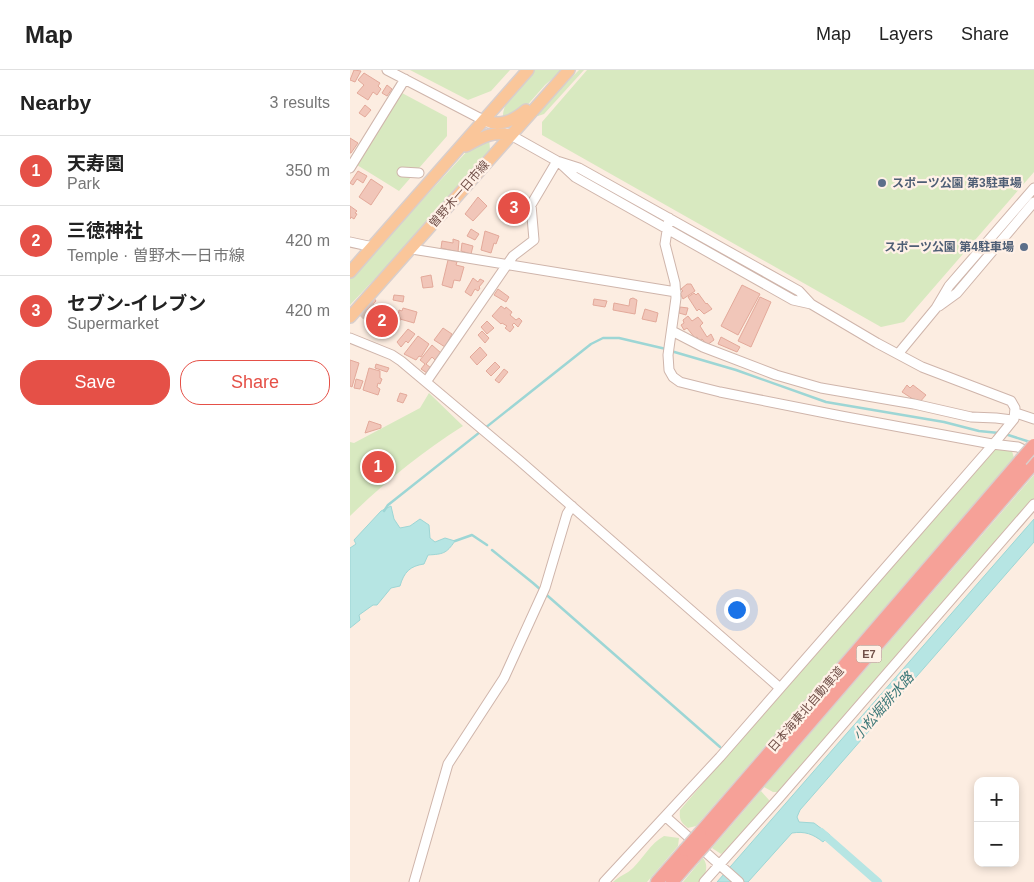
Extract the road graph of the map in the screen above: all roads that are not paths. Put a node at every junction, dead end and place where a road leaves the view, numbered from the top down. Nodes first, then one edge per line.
1 (387, 70) edge
2 (528, 70) edge
3 (568, 70) edge
4 (405, 79) junction
5 (541, 102) junction
6 (484, 120) junction
7 (511, 135) junction
8 (458, 150) junction
9 (558, 161) junction
10 (350, 168) edge
11 (402, 172) dead end
12 (419, 173) dead end
13 (1034, 188) edge
14 (1034, 202) edge
15 (669, 218) junction
16 (667, 229) junction
17 (350, 242) edge
18 (373, 247) junction
19 (412, 249) junction
20 (508, 265) junction
21 (350, 272) edge
22 (676, 292) junction
23 (811, 304) junction
24 (936, 308) junction
25 (350, 317) edge
26 (672, 332) junction
27 (352, 341) edge
28 (898, 354) junction
29 (426, 382) junction
30 (1013, 419) junction
31 (1034, 419) edge
32 (994, 442) junction
33 (1034, 445) edge
34 (1030, 461) edge
35 (1034, 504) edge
36 (572, 506) junction
37 (780, 688) junction
38 (666, 817) junction
39 (689, 854) junction
40 (721, 866) junction
41 (414, 882) edge
42 (604, 882) edge
43 (657, 882) edge
44 (672, 882) edge
45 (704, 882) edge
46 (739, 882) edge

1 - 4 street
2 - 6 main road
3 - 5 main road, 曽野木一日市線
4 - 6 street
4 - 10 street
5 - 6 main road
5 - 7 main road, 曽野木一日市線
6 - 7 street
6 - 8 main road
7 - 8 main road
7 - 9 street
7 - 19 main road, 曽野木一日市線
8 - 18 main road
9 - 15 street
9 - 16 street
9 - 20 street
11 - 12 street
13 - 24 street
14 - 24 street
15 - 16 street
15 - 23 street
16 - 22 street
16 - 23 street
17 - 18 street
18 - 21 main road
19 - 20 street
19 - 25 main road, 曽野木一日市線
20 - 22 street
20 - 29 street
22 - 26 street
23 - 28 street
24 - 28 street
26 - 30 street
26 - 32 street
27 - 29 street
28 - 30 street
29 - 36 street
30 - 31 street
30 - 32 street
32 - 34 street
32 - 37 street
33 - 34 highway, 日本海東北自動車道 / E7, bridge
34 - 39 highway, 日本海東北自動車道 / E7, bridge
35 - 40 street
36 - 37 street
36 - 41 street
37 - 38 street
38 - 40 street
38 - 42 street
39 - 43 highway, 日本海東北自動車道 / E7
39 - 44 highway, 日本海東北自動車道 / E7
40 - 45 street
40 - 46 street

